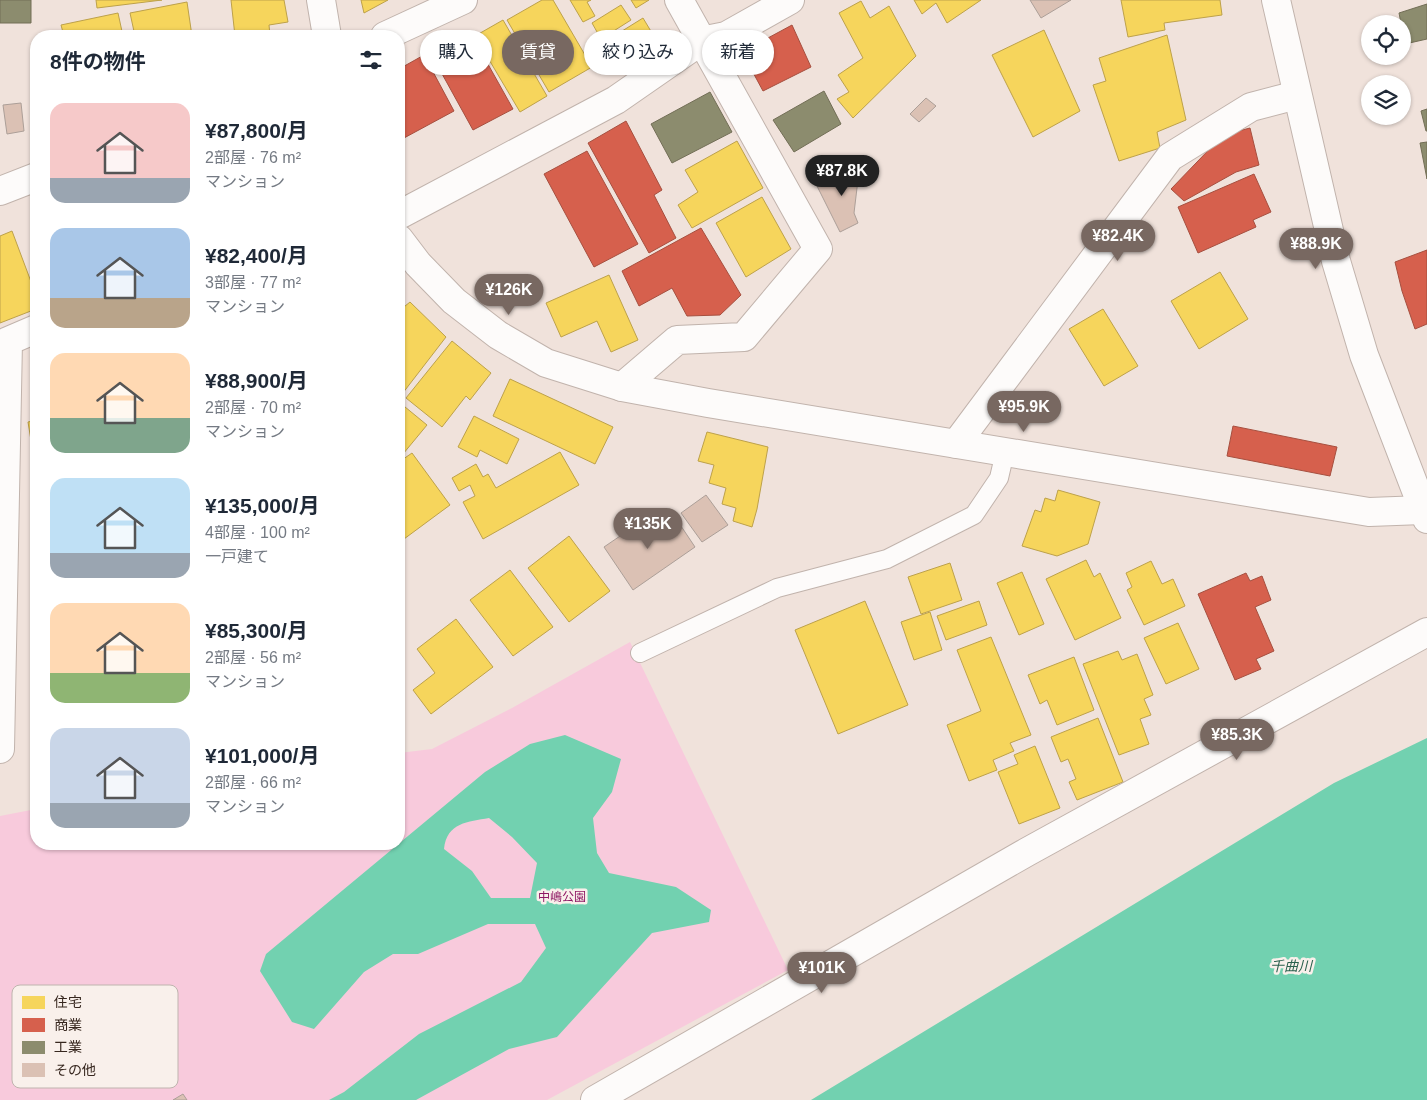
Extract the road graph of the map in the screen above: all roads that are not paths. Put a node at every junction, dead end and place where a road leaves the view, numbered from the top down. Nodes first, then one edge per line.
1 (320, 0) edge
2 (463, 0) edge
3 (679, 0) edge
4 (790, 0) edge
5 (1276, 0) edge
6 (326, 30) edge
7 (398, 30) edge
8 (701, 41) junction
9 (1297, 95) junction
10 (30, 179) edge
11 (0, 191) edge
12 (405, 212) edge
13 (405, 247) edge
14 (30, 332) edge
15 (622, 388) junction
16 (956, 444) junction
17 (1005, 452) junction
18 (1426, 513) edge
19 (1427, 632) edge
20 (640, 653) dead end
21 (0, 749) edge
22 (595, 1100) edge

1 - 6 street
2 - 7 street
3 - 8 street
4 - 8 street
5 - 9 street
8 - 12 street
8 - 15 street
9 - 16 street
9 - 18 street
10 - 11 street
13 - 15 street
14 - 21 street
15 - 16 street
16 - 17 street
17 - 18 street
17 - 20 lane
19 - 22 street

